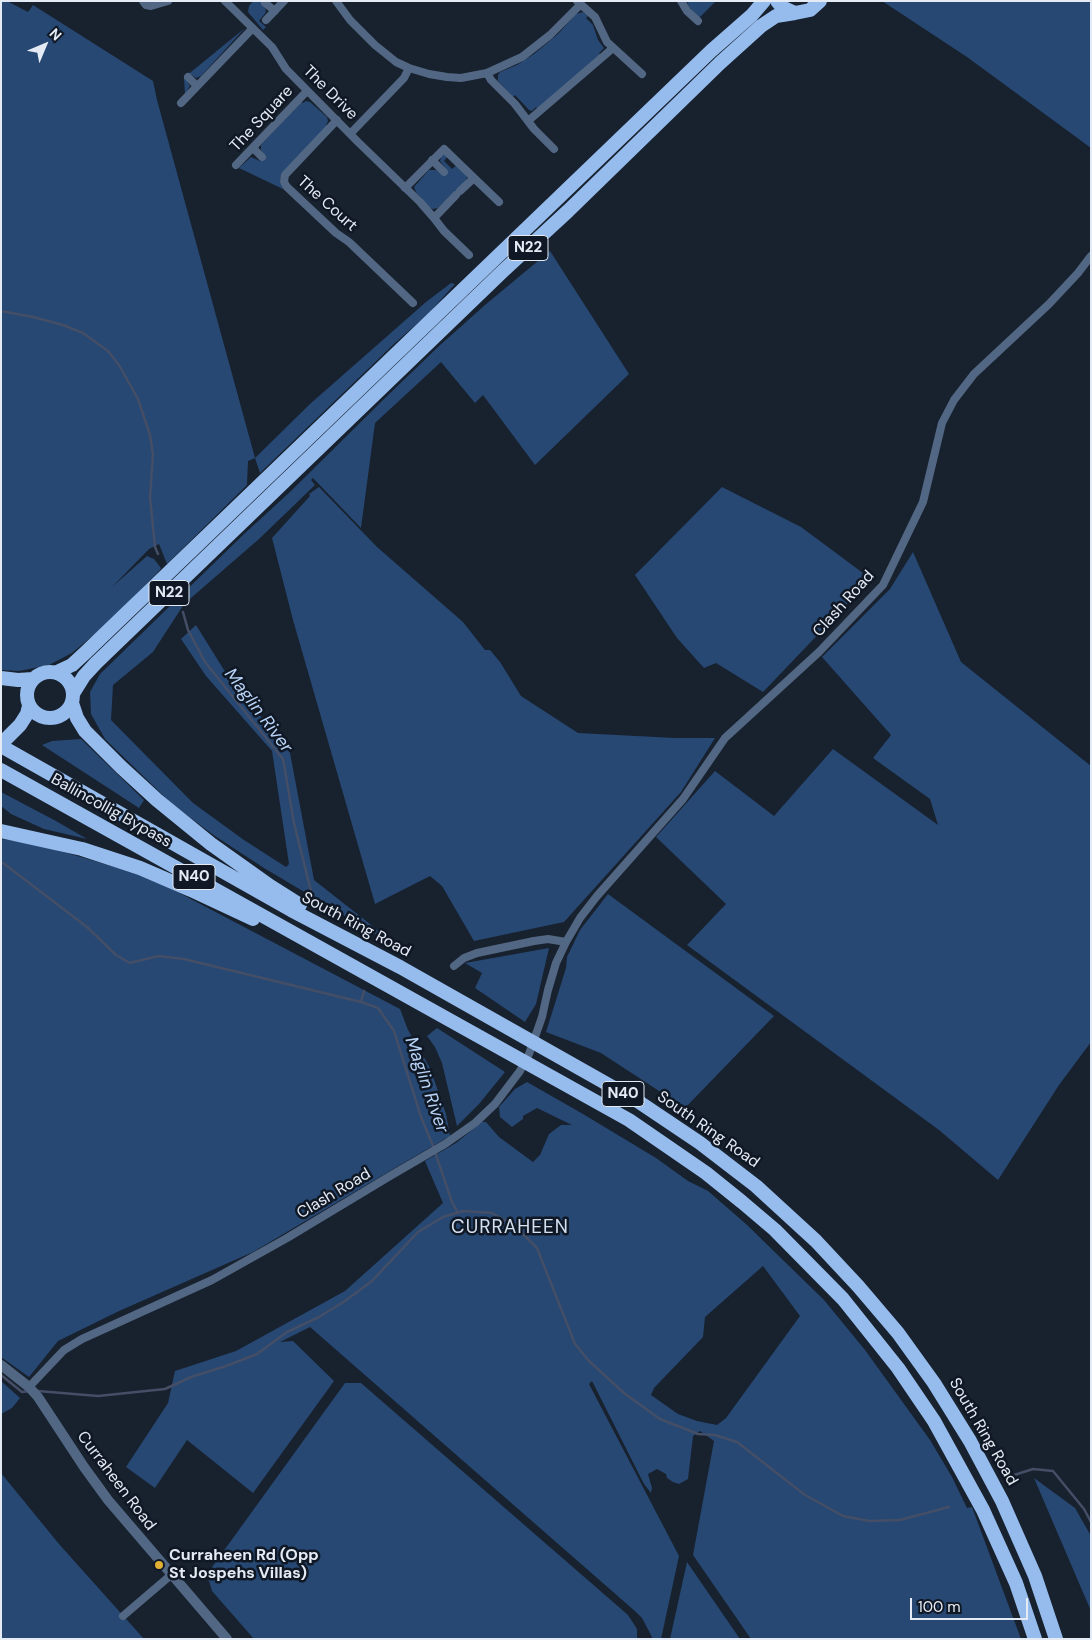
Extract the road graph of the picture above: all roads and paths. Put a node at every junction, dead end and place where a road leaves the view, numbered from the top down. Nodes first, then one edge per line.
1 (143, 1) edge
2 (168, 1) edge
3 (225, 1) edge
4 (284, 1) edge
5 (336, 1) edge
6 (681, 1) edge
7 (764, 1) edge
8 (777, 1) edge
9 (820, 1) edge
10 (265, 3) dead end
11 (579, 3) edge
12 (274, 11) junction
13 (795, 13) junction
14 (266, 20) dead end
15 (698, 21) dead end
16 (252, 28) junction
17 (613, 48) junction
18 (409, 68) junction
19 (487, 73) junction
20 (642, 74) dead end
21 (188, 77) dead end
22 (197, 86) junction
23 (307, 91) junction
24 (181, 103) dead end
25 (337, 120) junction
26 (528, 121) junction
27 (351, 133) junction
28 (253, 148) junction
29 (554, 149) dead end
30 (262, 157) dead end
31 (432, 160) junction
32 (236, 165) dead end
33 (444, 172) dead end
34 (474, 178) junction
35 (405, 188) junction
36 (499, 202) dead end
37 (434, 218) junction
38 (469, 255) dead end
39 (1091, 256) edge
40 (413, 303) dead end
41 (57, 672) junction
42 (1, 678) edge
43 (33, 679) junction
44 (73, 698) junction
45 (29, 706) junction
46 (44, 718) junction
47 (20, 725) junction
48 (1, 745) edge
49 (1, 770) edge
50 (1, 831) edge
51 (566, 942) junction
52 (454, 966) dead end
53 (400, 967) junction
54 (386, 985) junction
55 (1, 1365) edge
56 (29, 1387) junction
57 (171, 1575) junction
58 (123, 1616) dead end
59 (227, 1639) edge
60 (1035, 1639) edge
61 (1056, 1639) edge

1 - 2 street
3 - 16 street, The Drive
4 - 12 street
5 - 18 street
6 - 15 street
7 - 41 highway, N22
8 - 13 highway
9 - 13 highway, N22
10 - 12 street
11 - 17 street
11 - 19 street
12 - 14 street
13 - 44 highway, N22
16 - 22 street
16 - 23 street, The Drive
17 - 20 street
17 - 26 street
18 - 19 street
18 - 27 street, The Drive
19 - 26 street
21 - 22 street
22 - 24 street
23 - 25 street, The Drive
23 - 28 street, The Square
25 - 27 street, The Drive
25 - 40 street, The Court
26 - 29 street
27 - 35 street
28 - 30 street
28 - 32 street, The Square
31 - 33 street
31 - 34 street
31 - 35 street
34 - 36 street
34 - 37 street
35 - 37 street
37 - 38 street
39 - 51 street, Clash Road
41 - 43 highway, N22
41 - 44 highway
42 - 43 highway, N22
43 - 45 highway, N22
44 - 46 highway, N22
44 - 53 highway
45 - 46 highway
45 - 47 highway, N22
46 - 47 highway, N22
47 - 48 highway, N22
48 - 53 highway, South Ring Road / N40
49 - 54 highway, Ballincollig Bypass / N40
50 - 54 highway
51 - 52 street
51 - 56 street, Clash Road
53 - 61 highway, South Ring Road / N40
54 - 60 highway, N40
55 - 56 street, Curraheen Road
56 - 57 street, Curraheen Road
57 - 58 street
57 - 59 street, Curraheen Road

